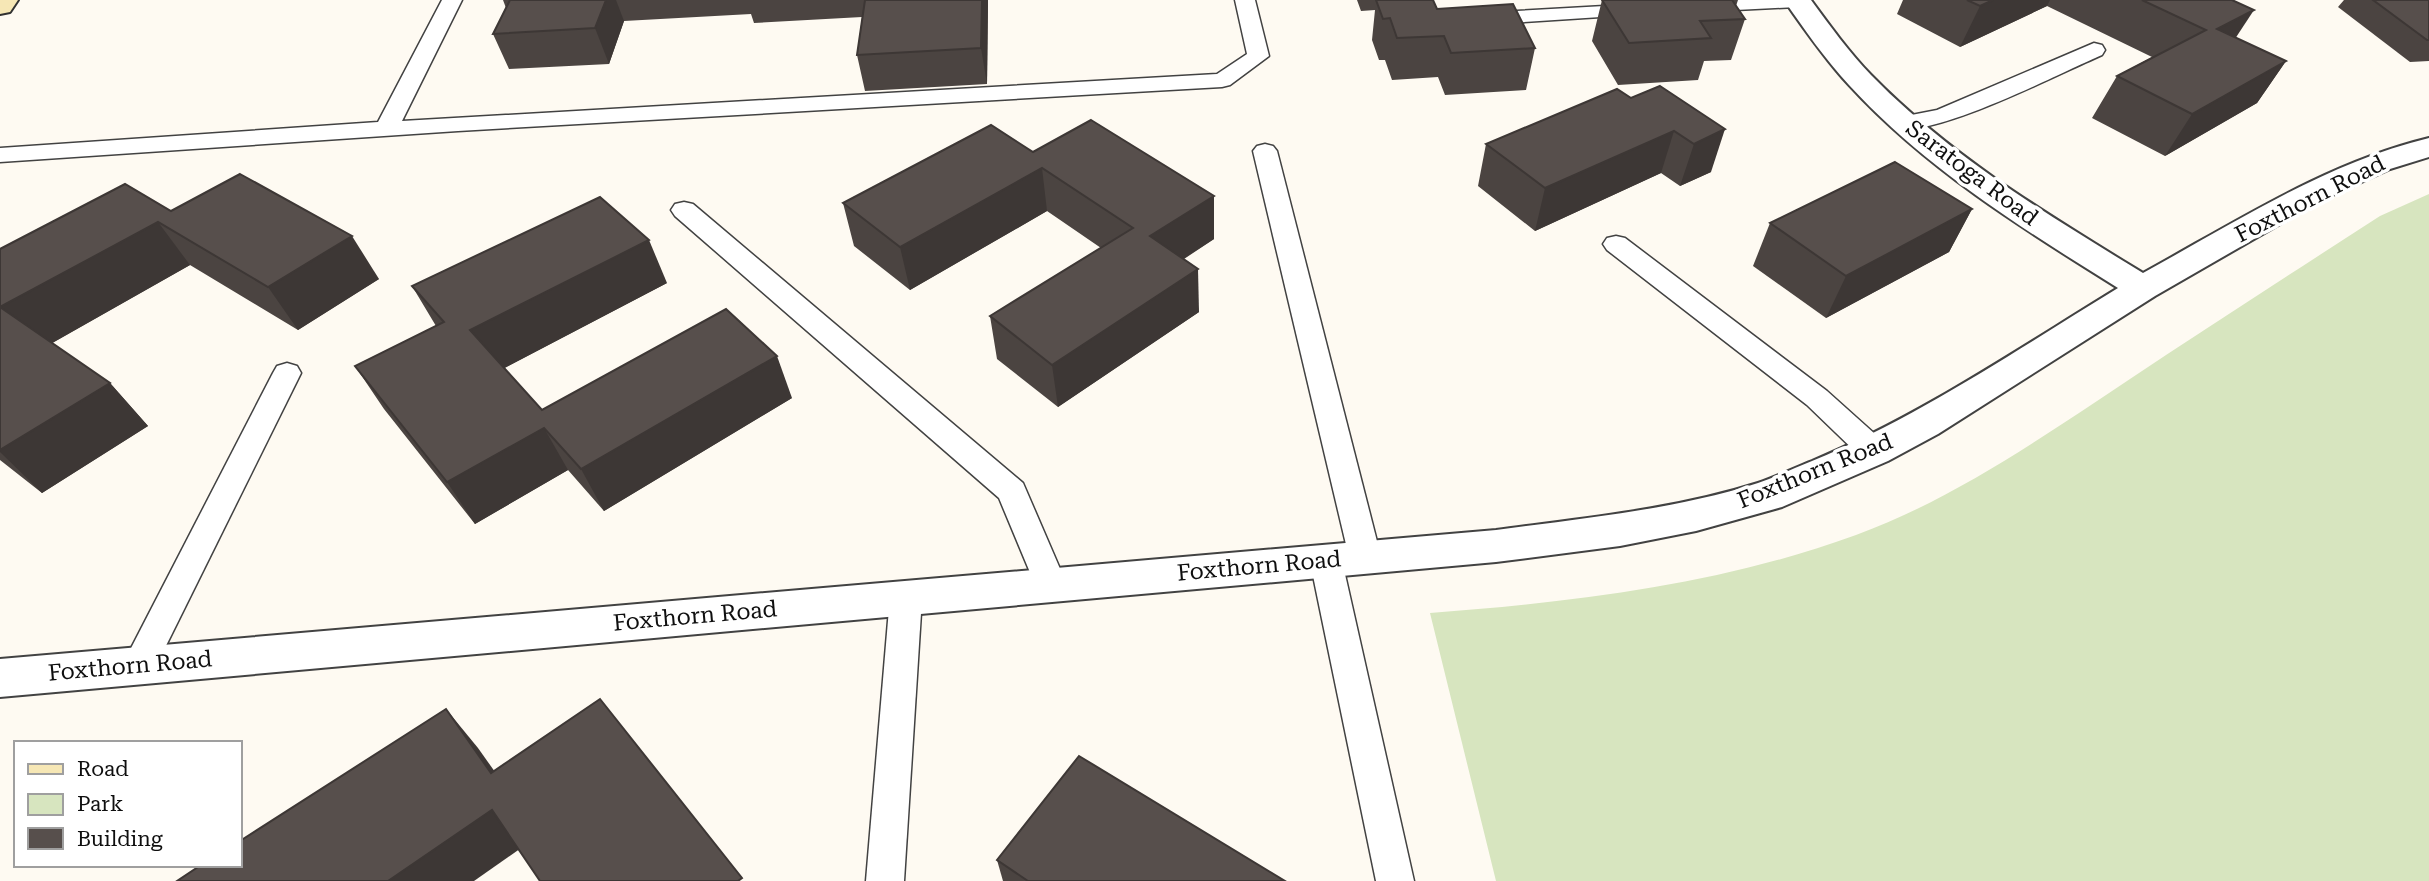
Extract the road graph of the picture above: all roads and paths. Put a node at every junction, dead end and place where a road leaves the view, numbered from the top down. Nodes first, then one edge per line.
1 (5, 0) edge
2 (452, 0) edge
3 (1245, 0) edge
4 (1797, 0) edge
5 (0, 6) edge
6 (1456, 20) edge
7 (2094, 50) dead end
8 (1904, 123) junction
9 (386, 129) junction
10 (2429, 147) edge
11 (1265, 151) dead end
12 (0, 155) edge
13 (684, 210) dead end
14 (1616, 244) dead end
15 (2143, 288) junction
16 (288, 373) dead end
17 (1874, 451) junction
18 (1365, 557) junction
19 (1326, 561) junction
20 (1051, 585) junction
21 (905, 597) junction
22 (139, 666) junction
23 (0, 678) edge
24 (885, 881) edge
25 (1395, 881) edge

1 - 5 main road
2 - 9 lane
3 - 9 lane
4 - 6 lane
4 - 8 street, Saratoga Road
7 - 8 lane
8 - 15 street, Saratoga Road
9 - 12 lane
10 - 15 street, Foxthorn Road
11 - 18 lane
13 - 20 lane
14 - 17 lane
15 - 17 street, Foxthorn Road
16 - 22 lane
17 - 18 street, Foxthorn Road
18 - 19 street, Foxthorn Road
19 - 20 street, Foxthorn Road
19 - 25 lane
20 - 21 street, Foxthorn Road
21 - 22 street, Foxthorn Road
21 - 24 lane
22 - 23 street, Foxthorn Road

